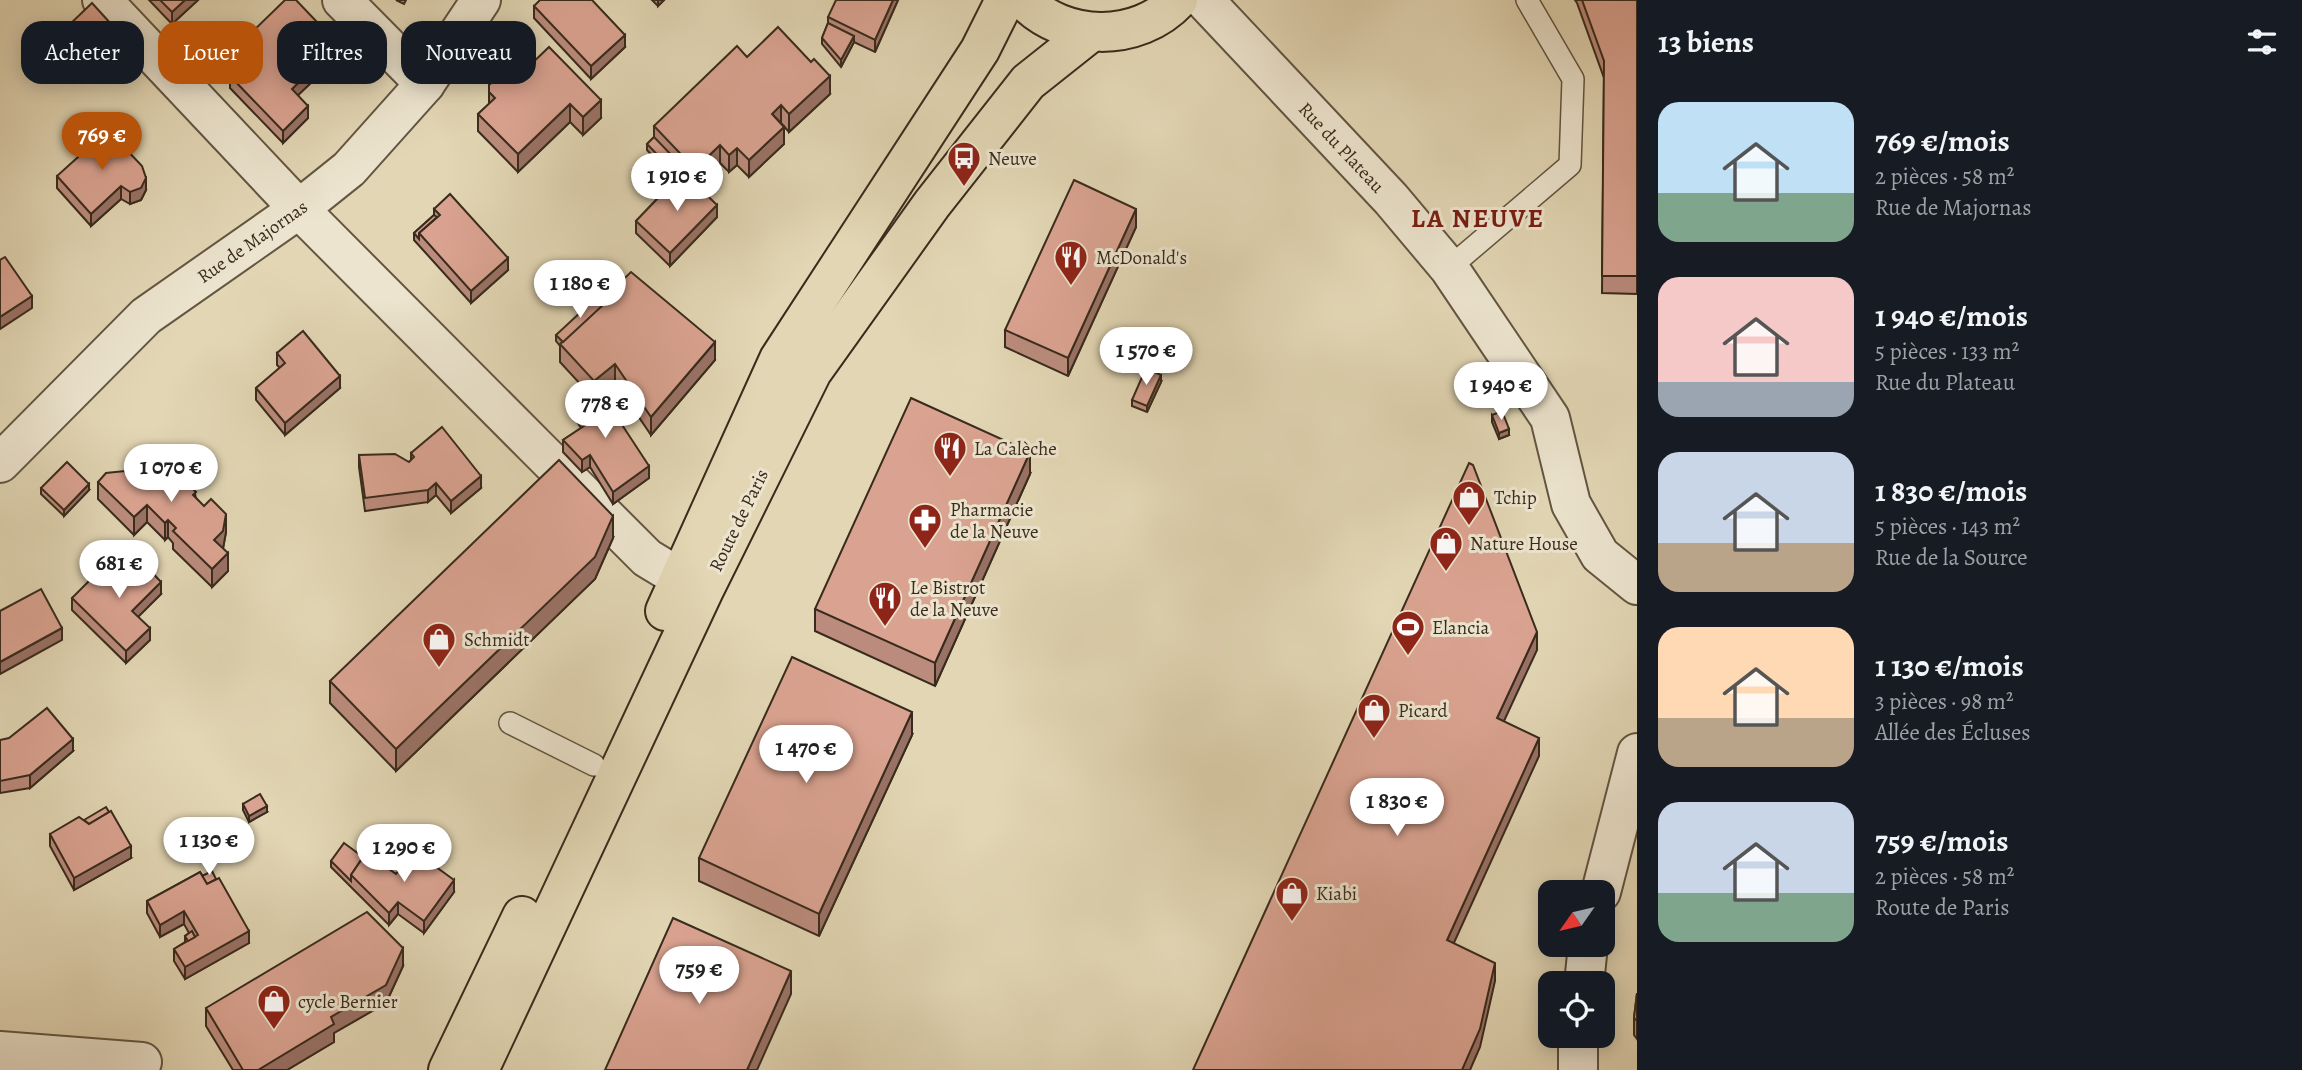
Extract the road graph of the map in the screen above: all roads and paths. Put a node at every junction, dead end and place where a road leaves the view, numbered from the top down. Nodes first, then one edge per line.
1 (102, 0) edge
2 (342, 0) edge
3 (481, 0) edge
4 (1005, 0) edge
5 (1024, 0) edge
6 (1178, 0) edge
7 (1204, 0) edge
8 (1527, 0) edge
9 (467, 21) edge
10 (1091, 32) junction
11 (401, 60) edge
12 (425, 84) edge
13 (299, 209) junction
14 (1449, 268) junction
15 (0, 463) edge
16 (680, 578) junction
17 (1637, 585) edge
18 (510, 723) dead end
19 (1637, 753) edge
20 (594, 765) junction
21 (1604, 880) edge
22 (1578, 1048) edge
23 (0, 1051) edge
24 (142, 1062) dead end
25 (448, 1070) edge
26 (479, 1070) edge
27 (1578, 1070) edge

1 - 13 street
2 - 11 street
3 - 9 street, Rue de Majornas
4 - 16 main road, Route de Paris
5 - 10 main road
6 - 10 main road
7 - 14 street, Rue du Plateau
8 - 14 lane
10 - 26 main road, Route de Paris
12 - 13 street, Rue de Majornas
13 - 15 street, Rue de Majornas
13 - 16 street
14 - 17 street, Rue du Plateau
16 - 20 main road, Route de Paris
18 - 20 lane
19 - 21 street
20 - 25 main road, Route de Paris
22 - 27 street
23 - 24 street

